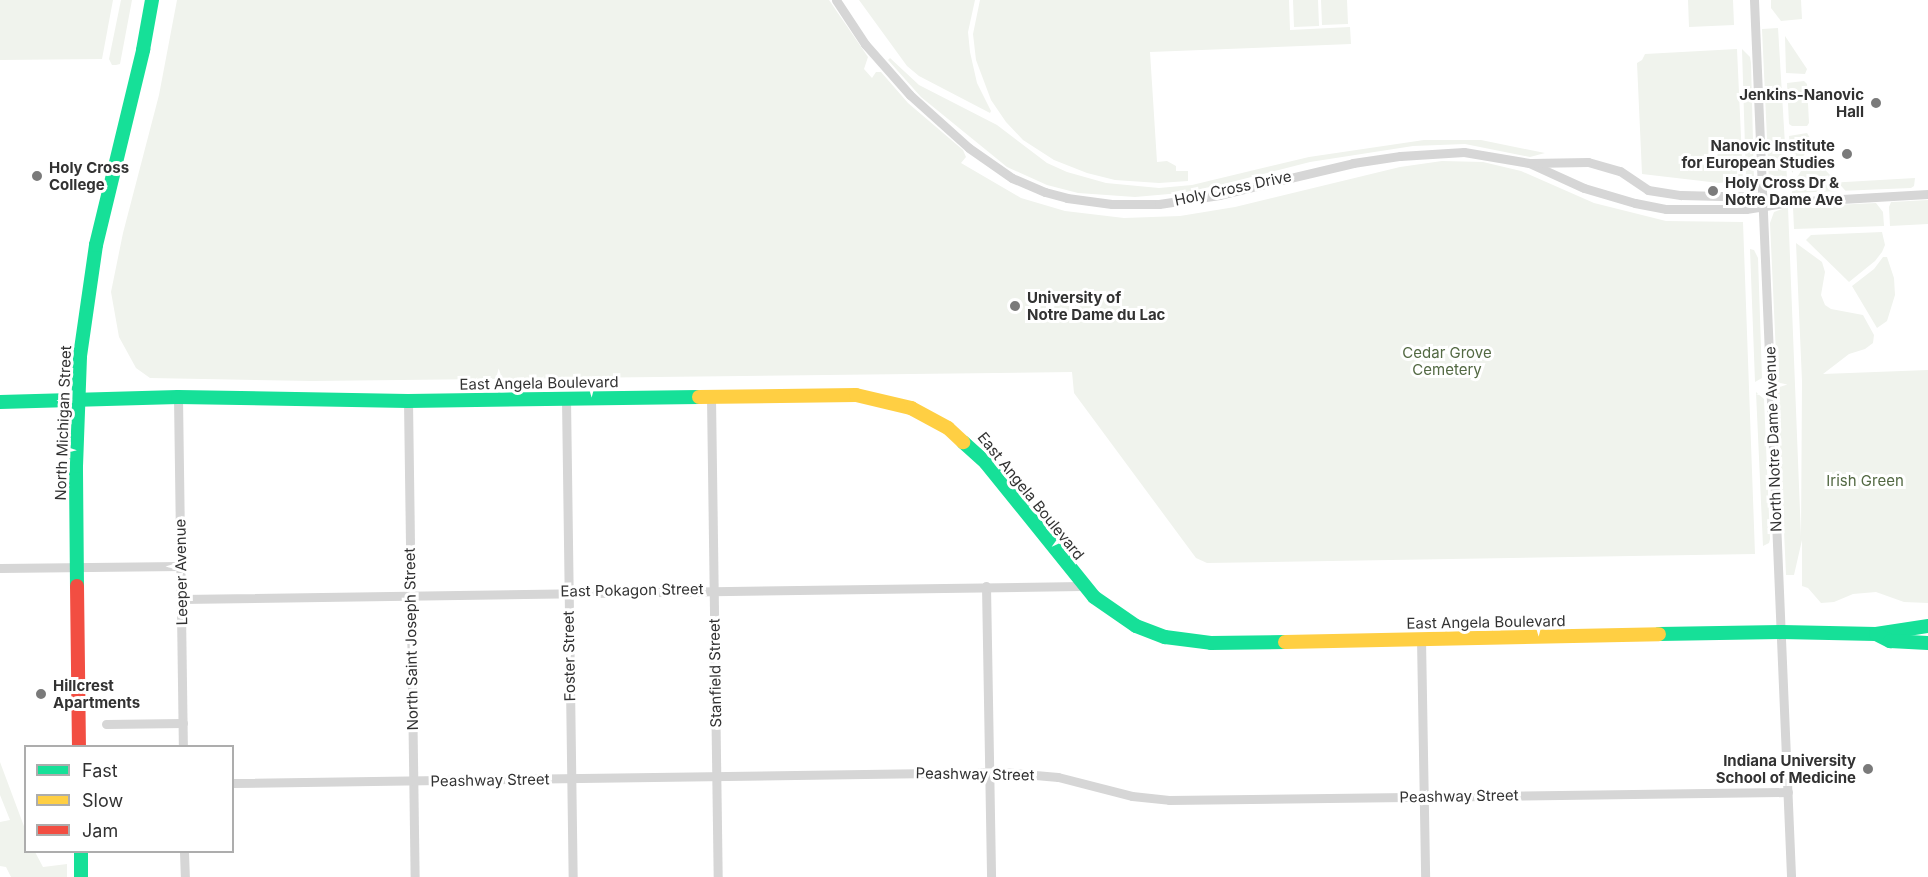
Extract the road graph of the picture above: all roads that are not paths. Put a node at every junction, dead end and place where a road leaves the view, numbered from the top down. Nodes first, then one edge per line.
1 (152, 0) edge
2 (836, 0) edge
3 (1754, 0) edge
4 (1575, 162) junction
5 (1529, 163) junction
6 (1577, 184) junction
7 (1928, 194) edge
8 (1763, 198) junction
9 (1790, 202) junction
10 (1763, 208) junction
11 (178, 397) junction
12 (711, 397) junction
13 (77, 399) junction
14 (566, 399) junction
15 (408, 401) junction
16 (0, 402) edge
17 (181, 566) junction
18 (77, 567) junction
19 (0, 568) edge
20 (986, 586) junction
21 (1082, 586) junction
22 (714, 589) junction
23 (569, 591) junction
24 (410, 594) junction
25 (181, 598) junction
26 (1928, 626) edge
27 (1782, 632) junction
28 (1876, 634) junction
29 (1421, 639) junction
30 (1928, 642) edge
31 (183, 723) junction
32 (106, 724) dead end
33 (79, 745) edge
34 (183, 745) edge
35 (990, 772) junction
36 (716, 776) junction
37 (571, 779) junction
38 (413, 781) junction
39 (234, 783) edge
40 (1788, 792) junction
41 (1424, 797) junction
42 (81, 853) edge
43 (184, 853) edge
44 (81, 877) edge
45 (185, 877) edge
46 (415, 877) edge
47 (573, 877) edge
48 (718, 877) edge
49 (991, 877) edge
50 (1425, 877) edge
51 (1791, 877) edge

1 - 13 main road, North Michigan Street
2 - 5 street, Holy Cross Drive
3 - 8 street, North Notre Dame Avenue
4 - 5 street, Holy Cross Drive
4 - 6 street
4 - 8 street, Holy Cross Drive
5 - 6 street, Holy Cross Drive
6 - 10 street, Holy Cross Drive
7 - 9 street, Holy Cross Drive
8 - 9 street, Holy Cross Drive
8 - 10 street, North Notre Dame Avenue
9 - 10 street, Holy Cross Drive
10 - 27 street, North Notre Dame Avenue
11 - 13 main road, East Angela Boulevard
11 - 15 main road, East Angela Boulevard
11 - 17 street, Leeper Avenue
12 - 14 main road, East Angela Boulevard
12 - 21 main road, East Angela Boulevard
12 - 22 street, Stanfield Street
13 - 16 main road, East Angela Boulevard
13 - 18 main road, North Michigan Street
14 - 15 main road, East Angela Boulevard
14 - 23 street, Foster Street
15 - 24 street, North Saint Joseph Street
17 - 18 street
17 - 25 street, Leeper Avenue
18 - 19 street
18 - 33 main road, North Michigan Street
20 - 21 street, East Pokagon Street
20 - 22 street, East Pokagon Street
20 - 35 street
21 - 29 main road, East Angela Boulevard
22 - 23 street, East Pokagon Street
22 - 36 street, Stanfield Street
23 - 24 street, East Pokagon Street
23 - 37 street, Foster Street
24 - 25 street, East Pokagon Street
24 - 38 street, North Saint Joseph Street
25 - 31 street, Leeper Avenue
26 - 28 main road, East Angela Boulevard
27 - 28 main road, East Angela Boulevard
27 - 29 main road, East Angela Boulevard
27 - 40 street, North Notre Dame Avenue
28 - 30 main road, East Angela Boulevard
29 - 41 street
31 - 32 street
31 - 34 street, Leeper Avenue
35 - 36 street, Peashway Street
35 - 41 street, Peashway Street
35 - 49 street
36 - 37 street, Peashway Street
36 - 48 street, Stanfield Street
37 - 38 street, Peashway Street
37 - 47 street, Foster Street
38 - 39 street, Peashway Street
38 - 46 street, North Saint Joseph Street
40 - 41 street, Peashway Street
40 - 51 street, North Notre Dame Avenue
41 - 50 street
42 - 44 main road
43 - 45 street

